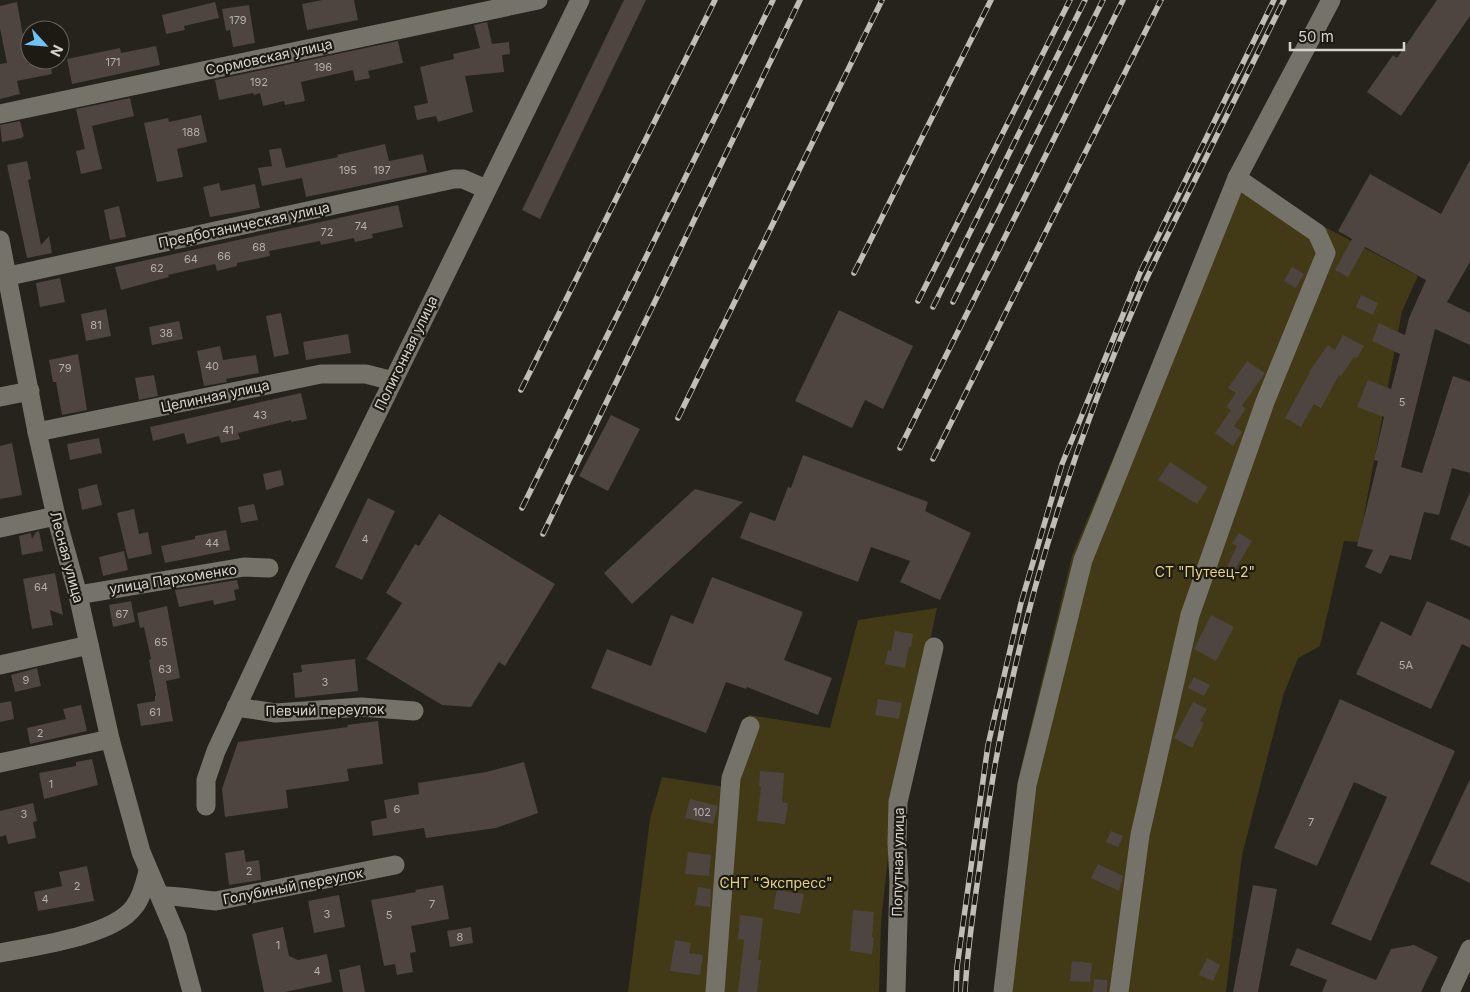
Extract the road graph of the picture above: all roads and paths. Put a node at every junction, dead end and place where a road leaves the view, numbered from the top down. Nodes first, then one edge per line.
1 (538, 0) edge
2 (580, 0) edge
3 (1331, 0) edge
4 (0, 114) edge
5 (1237, 178) junction
6 (486, 189) junction
7 (0, 240) edge
8 (4, 277) edge
9 (393, 381) junction
10 (30, 391) junction
11 (0, 398) edge
12 (38, 432) junction
13 (56, 516) junction
14 (0, 528) edge
15 (269, 568) dead end
16 (78, 595) junction
17 (89, 645) junction
18 (934, 647) dead end
19 (0, 665) edge
20 (236, 707) junction
21 (414, 711) dead end
22 (750, 726) dead end
23 (110, 739) junction
24 (0, 763) edge
25 (206, 806) dead end
26 (395, 865) dead end
27 (148, 871) junction
28 (161, 896) junction
29 (1470, 949) edge
30 (0, 953) edge
31 (192, 992) edge
32 (715, 992) edge
33 (896, 992) edge
34 (1003, 992) edge
35 (1119, 992) edge
36 (1450, 992) edge

1 - 4 street, Сормовская улица
2 - 6 street, Полигонная улица
3 - 5 street
5 - 34 street
5 - 35 street
6 - 8 street, Предботаническая улица
6 - 9 street, Полигонная улица
7 - 8 street, Лесная улица
8 - 10 street, Лесная улица
9 - 12 street, Целинная улица
9 - 20 street, Полигонная улица
10 - 11 street
10 - 12 street, Лесная улица
12 - 13 street, Лесная улица
13 - 14 street
13 - 16 street, Лесная улица
15 - 16 street, улица Пархоменко
16 - 17 street, Лесная улица
17 - 19 street
17 - 23 street, Лесная улица
18 - 33 street, Попутная улица
20 - 21 street, Певчий переулок
20 - 25 street, Полигонная улица
22 - 32 street
23 - 24 street
23 - 27 street, Лесная улица
26 - 28 street, Голубиный переулок
27 - 28 street, Лесная улица
27 - 30 street
28 - 31 street, Лесная улица
29 - 36 street

